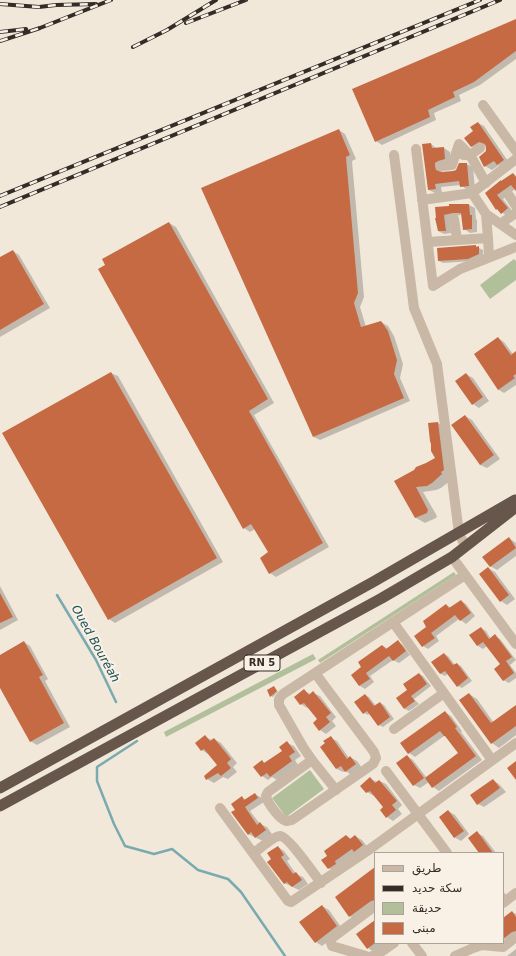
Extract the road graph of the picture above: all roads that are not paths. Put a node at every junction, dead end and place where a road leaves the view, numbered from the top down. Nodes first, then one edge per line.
1 (482, 105) dead end
2 (480, 148) dead end
3 (416, 149) dead end
4 (516, 151) edge
5 (394, 155) dead end
6 (470, 155) junction
7 (516, 159) edge
8 (441, 166) dead end
9 (486, 183) junction
10 (472, 193) junction
11 (508, 194) dead end
12 (422, 200) junction
13 (516, 206) edge
14 (516, 213) edge
15 (486, 214) junction
16 (454, 220) dead end
17 (500, 224) junction
18 (516, 235) edge
19 (488, 238) junction
20 (457, 240) junction
21 (428, 242) junction
22 (516, 247) edge
23 (489, 257) junction
24 (516, 500) edge
25 (516, 507) edge
26 (459, 533) junction
27 (465, 546) junction
28 (452, 557) junction
29 (465, 575) junction
30 (374, 582) junction
31 (382, 598) junction
32 (393, 622) junction
33 (516, 644) edge
34 (315, 673) junction
35 (444, 693) junction
36 (394, 729) dead end
37 (516, 743) edge
38 (312, 760) junction
39 (492, 760) junction
40 (386, 771) dead end
41 (0, 788) edge
42 (336, 790) junction
43 (0, 806) edge
44 (220, 808) dead end
45 (419, 814) junction
46 (446, 852) edge
47 (254, 853) junction
48 (321, 883) junction
49 (516, 893) edge
50 (504, 902) edge
51 (374, 907) edge
52 (516, 937) edge
53 (393, 944) edge
54 (413, 944) edge
55 (366, 956) edge
56 (372, 956) edge
57 (422, 956) edge
58 (455, 956) edge

1 - 4 street
2 - 6 street
3 - 12 street
5 - 26 street
6 - 8 street
6 - 9 street
7 - 9 street
9 - 10 street
10 - 12 street
10 - 15 street
11 - 13 street
12 - 21 street
14 - 17 street
15 - 17 street
15 - 19 street
16 - 20 street
17 - 18 street
19 - 20 street
19 - 23 street
20 - 21 street
21 - 23 street
22 - 23 street
24 - 26 highway, RN 5
25 - 27 highway, RN 5
26 - 27 street
26 - 30 highway, RN 5
27 - 28 highway, RN 5
28 - 29 street
28 - 31 highway, RN 5
29 - 32 street
29 - 33 street
30 - 31 highway
30 - 41 highway, RN 5
31 - 43 highway, RN 5
32 - 34 street
32 - 35 street
34 - 38 street
34 - 42 street
35 - 36 street
35 - 39 street
37 - 39 street
38 - 42 street
38 - 42 street
39 - 45 street
40 - 45 street
44 - 47 street
45 - 46 street
45 - 48 street
47 - 48 street
47 - 48 street
49 - 50 street
51 - 55 street
52 - 58 street
53 - 56 street
54 - 57 street

